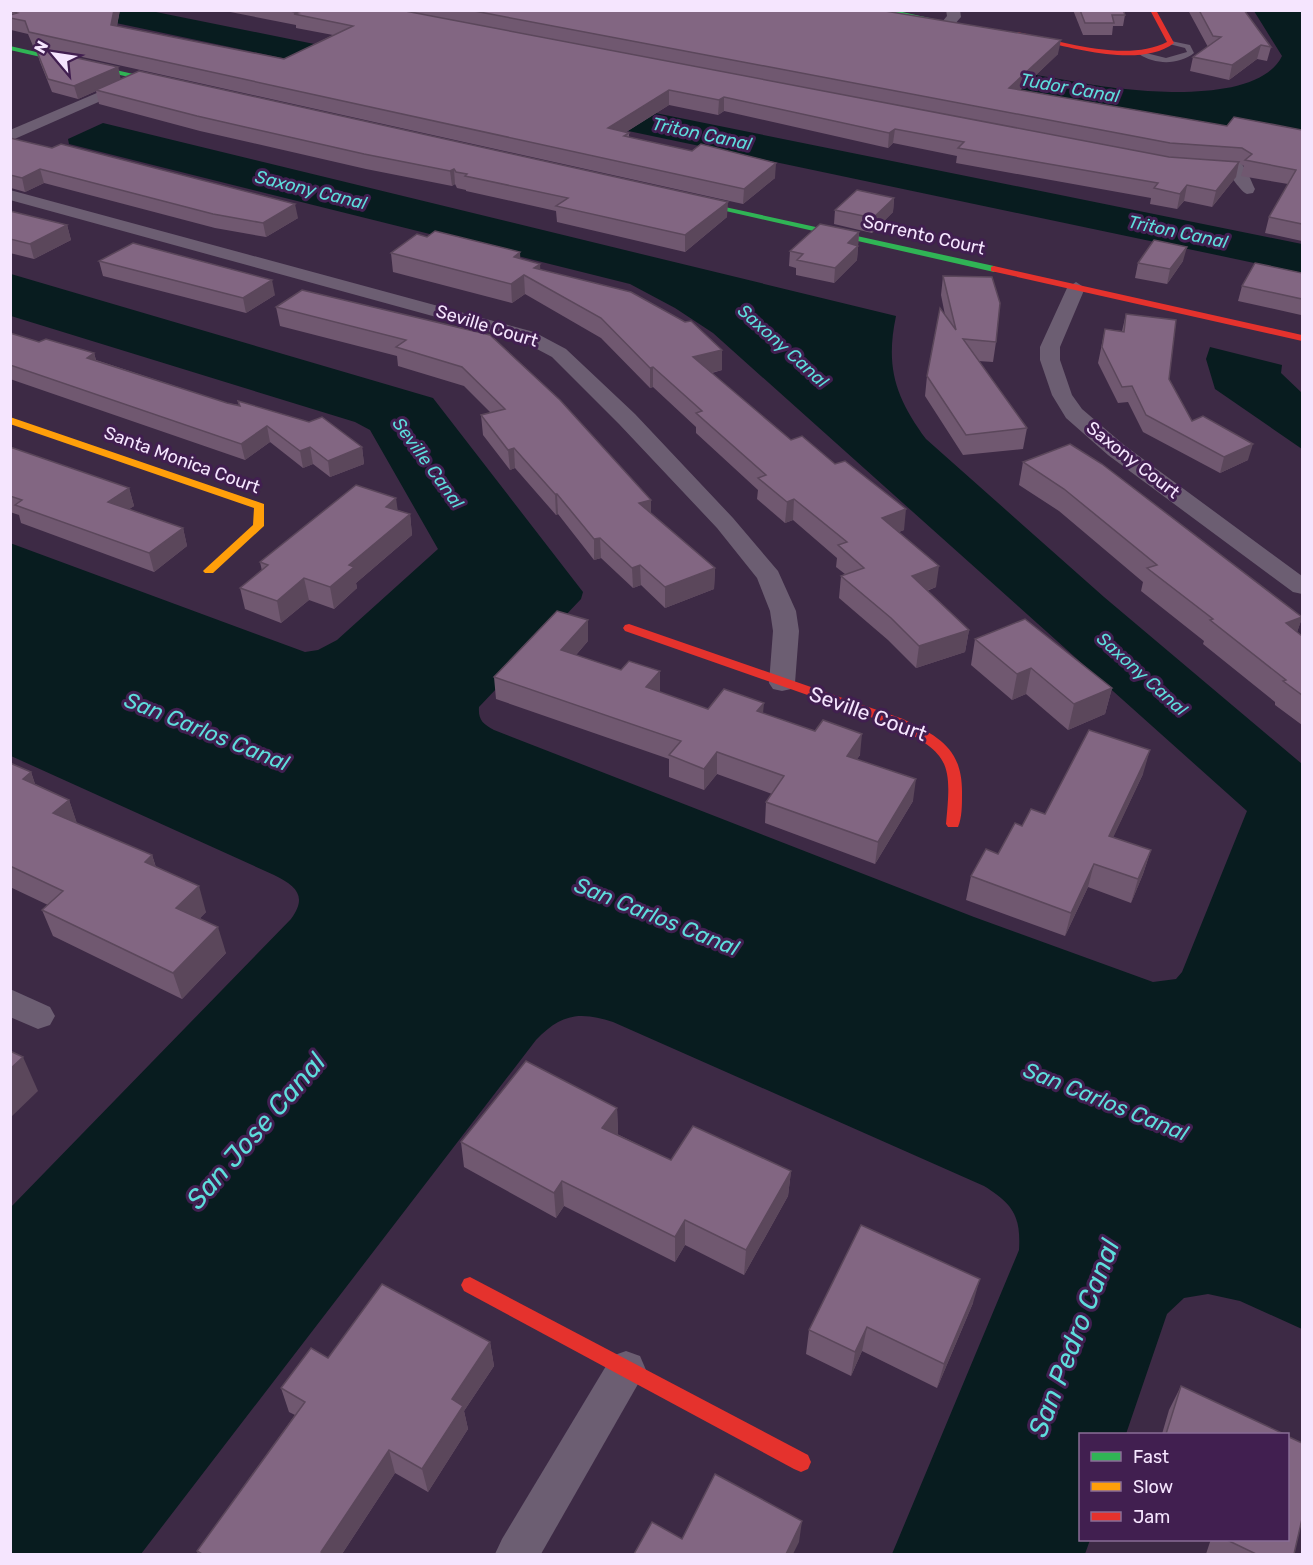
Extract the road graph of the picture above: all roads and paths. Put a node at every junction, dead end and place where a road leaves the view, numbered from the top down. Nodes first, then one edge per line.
1 (879, 10) edge
2 (1154, 10) edge
3 (954, 19) edge
4 (1005, 32) edge
5 (1171, 43) junction
6 (10, 48) edge
7 (1142, 54) junction
8 (141, 78) junction
9 (188, 88) edge
10 (10, 136) edge
11 (1228, 166) edge
12 (1247, 189) dead end
13 (10, 195) edge
14 (667, 196) edge
15 (1076, 288) junction
16 (1302, 338) edge
17 (10, 420) edge
18 (209, 571) dead end
19 (1302, 587) edge
20 (629, 628) dead end
21 (782, 683) junction
22 (953, 824) dead end
23 (470, 1285) dead end
24 (626, 1370) junction
25 (801, 1462) dead end
26 (517, 1554) edge

1 - 3 street
2 - 5 street
4 - 7 street
5 - 7 street
5 - 7 lane
6 - 8 street
8 - 9 street
8 - 10 street
11 - 12 street
13 - 21 street, Seville Court
14 - 15 street, Sorrento Court
15 - 16 street, Sorrento Court
15 - 19 street, Saxony Court
17 - 18 street, Santa Monica Court
20 - 21 street, Seville Court
21 - 22 street, Seville Court
23 - 24 street
24 - 25 street
24 - 26 street

